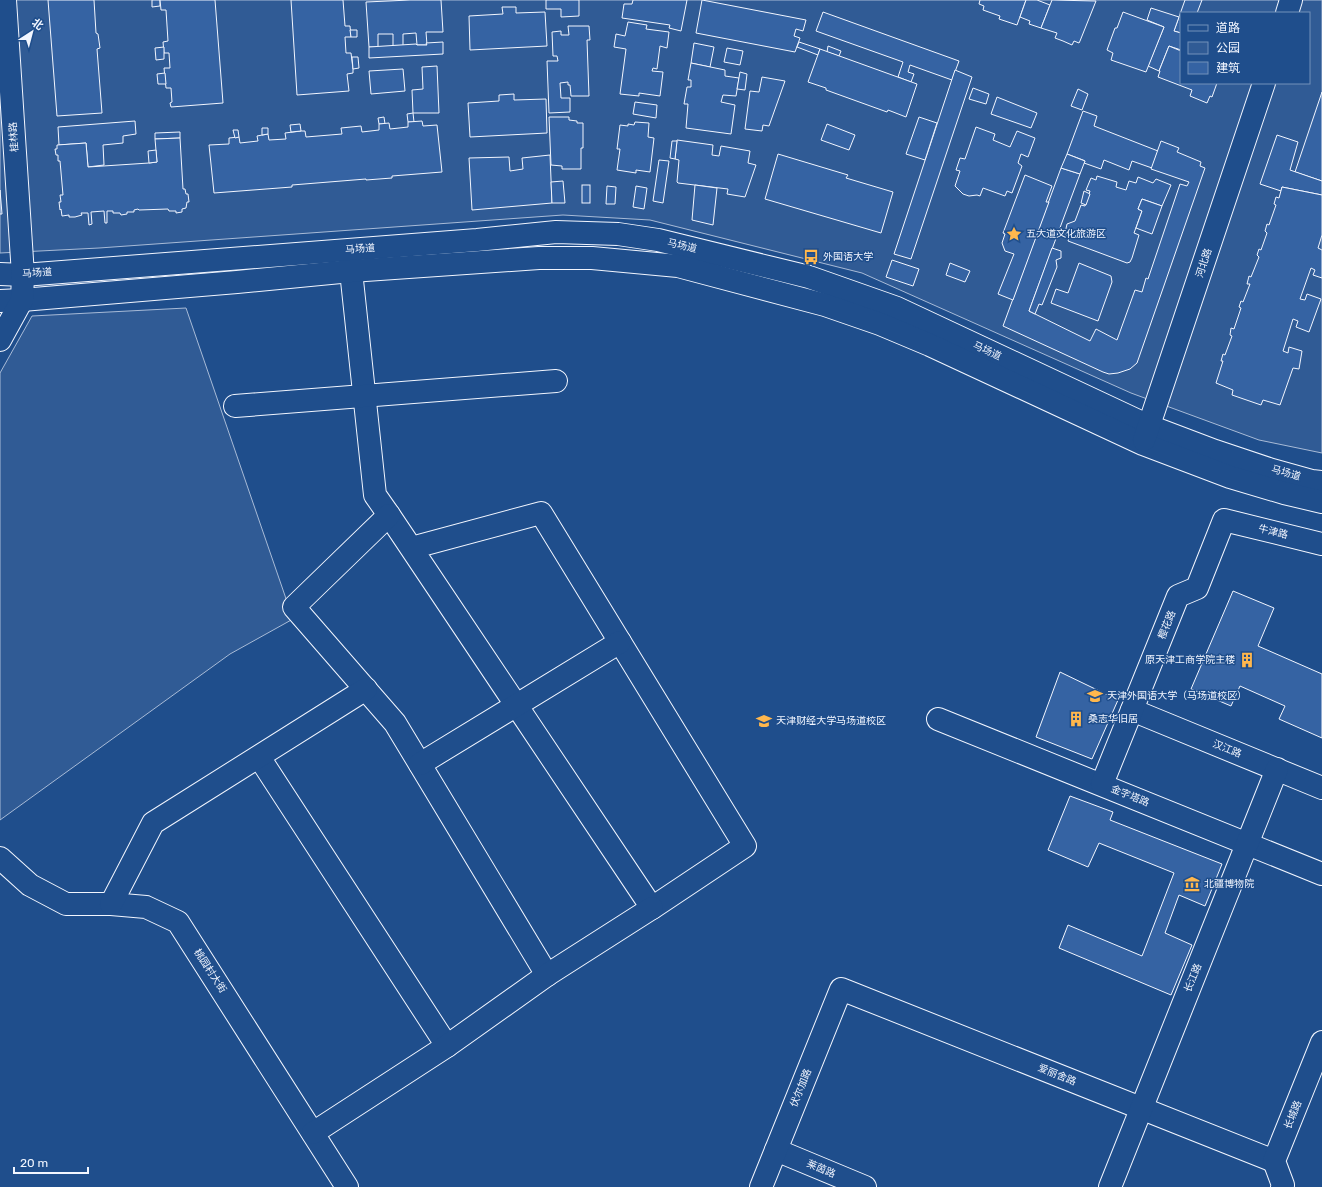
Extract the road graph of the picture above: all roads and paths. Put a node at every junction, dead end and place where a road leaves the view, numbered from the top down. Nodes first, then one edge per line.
1 (5, 0) edge
2 (1291, 0) edge
3 (1287, 12) edge
4 (1264, 84) edge
5 (351, 271) junction
6 (0, 274) edge
7 (23, 275) junction
8 (0, 289) edge
9 (22, 300) junction
10 (0, 301) edge
11 (0, 340) edge
12 (556, 381) dead end
13 (366, 396) junction
14 (235, 406) dead end
15 (1146, 435) junction
16 (1322, 482) edge
17 (1322, 502) edge
18 (389, 515) junction
19 (1224, 520) joint
20 (1322, 544) edge
21 (411, 548) junction
22 (620, 642) junction
23 (366, 689) junction
24 (516, 705) junction
25 (1132, 710) junction
26 (938, 718) dead end
27 (259, 757) junction
28 (420, 764) junction
29 (1276, 769) junction
30 (1102, 784) junction
31 (1322, 788) edge
32 (1247, 844) junction
33 (0, 858) edge
34 (1322, 874) edge
35 (111, 904) junction
36 (652, 908) junction
37 (547, 975) junction
38 (841, 989) joint
39 (1322, 1042) edge
40 (447, 1046) junction
41 (1141, 1109) junction
42 (313, 1132) junction
43 (776, 1150) junction
44 (1274, 1162) junction
45 (1284, 1186) edge
46 (348, 1187) edge
47 (762, 1187) edge
48 (865, 1187) edge
49 (1110, 1187) edge

1 - 7 street, 桂林路
2 - 3 street
4 - 15 street, 河北路
5 - 9 street, 马场道
5 - 13 street
5 - 15 street, 马场道
6 - 7 street, 马场道
7 - 8 street
7 - 9 street, 桂林路
7 - 15 street, 马场道
9 - 10 street, 马场道
9 - 11 street
12 - 13 street
13 - 14 street
13 - 18 street
15 - 16 street, 马场道
15 - 17 street, 马场道
18 - 21 street
18 - 23 street
19 - 20 street, 牛津路
19 - 25 street, 樱花路
21 - 22 street
21 - 24 street
22 - 24 street
22 - 36 street
23 - 27 street
23 - 28 street
24 - 28 street
24 - 36 street
25 - 29 street, 汉江路
25 - 30 street, 樱花路
26 - 30 street, 金字塔路
27 - 35 street
27 - 40 street
28 - 37 street
29 - 31 street, 汉江路
29 - 32 street, 长江路
30 - 32 street, 金字塔路
32 - 34 street, 金字塔路
32 - 41 street, 长江路
33 - 35 street, 桃园村大街
35 - 42 street, 桃园村大街
36 - 37 street
37 - 40 street
38 - 41 street, 爱丽舍路
38 - 43 street, 伏尔加路
39 - 44 street, 长城路
40 - 42 street
41 - 44 street, 爱丽舍路
41 - 49 street, 长江路
42 - 46 street, 桃园村大街
43 - 47 street, 伏尔加路
43 - 48 street, 莱茵路
44 - 45 street

